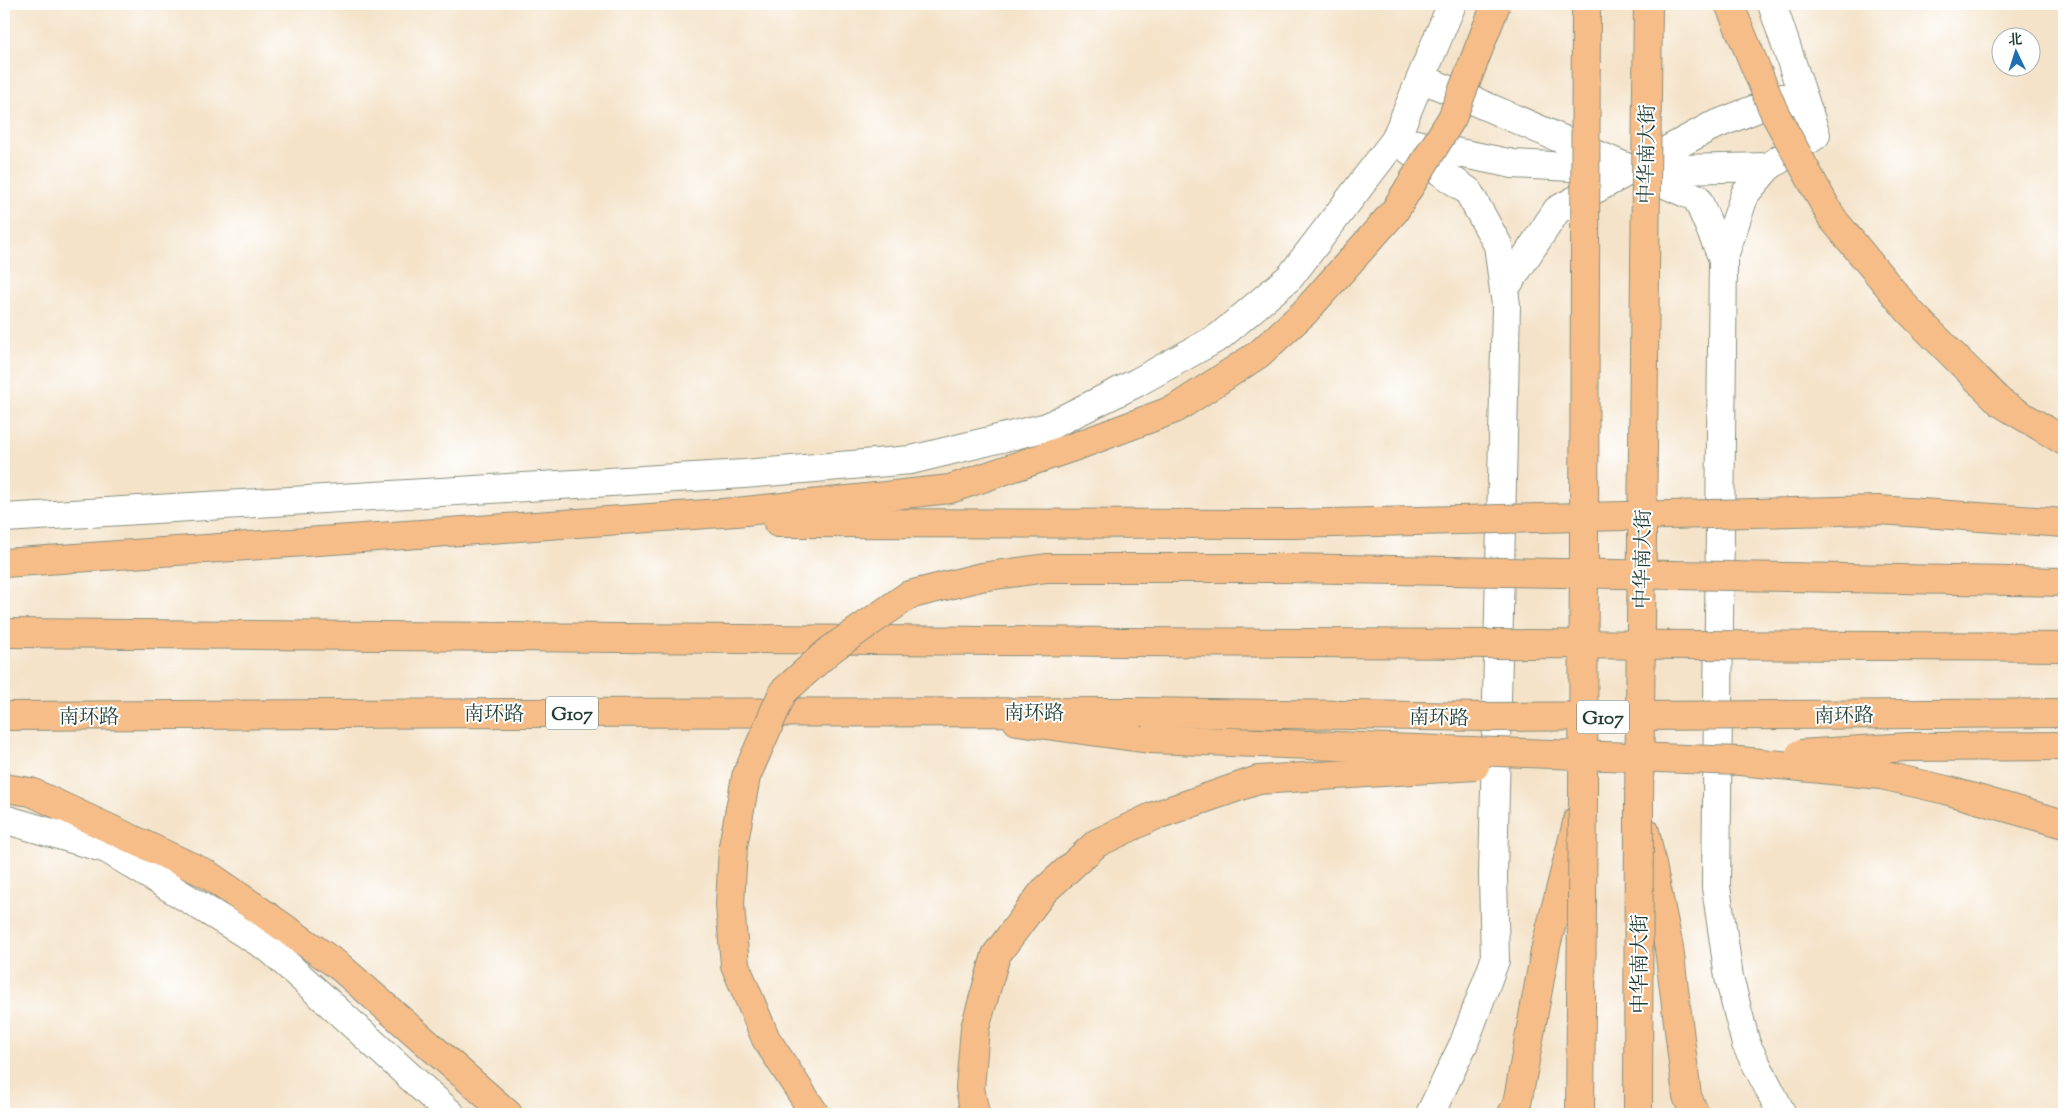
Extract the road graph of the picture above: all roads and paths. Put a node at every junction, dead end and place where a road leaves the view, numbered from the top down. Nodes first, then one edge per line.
1 (1452, 4) edge
2 (1496, 4) edge
3 (1586, 4) edge
4 (1648, 4) edge
5 (1729, 4) edge
6 (1772, 4) edge
7 (1421, 78) junction
8 (1807, 104) junction
9 (1395, 140) junction
10 (1768, 167) junction
11 (1631, 170) junction
12 (1723, 259) junction
13 (1504, 290) junction
14 (2064, 441) edge
15 (4, 518) edge
16 (587, 523) junction
17 (2064, 523) edge
18 (4, 563) edge
19 (2064, 582) edge
20 (4, 632) edge
21 (2064, 647) edge
22 (954, 712) junction
23 (2064, 713) edge
24 (4, 716) edge
25 (2064, 746) edge
26 (1564, 754) junction
27 (1704, 760) junction
28 (4, 788) edge
29 (1583, 798) junction
30 (1639, 803) junction
31 (4, 819) edge
32 (2064, 824) edge
33 (451, 1114) edge
34 (508, 1114) edge
35 (815, 1114) edge
36 (975, 1114) edge
37 (1430, 1114) edge
38 (1512, 1114) edge
39 (1580, 1114) edge
40 (1638, 1114) edge
41 (1695, 1114) edge
42 (1782, 1114) edge

1 - 7 street
2 - 16 main road, bridge
3 - 29 main road, bridge
4 - 30 main road, 中华南大街, bridge
5 - 14 main road, bridge
6 - 8 street
7 - 9 street
7 - 11 street
8 - 10 street
8 - 11 street
9 - 11 street
9 - 13 street
9 - 15 street
10 - 11 street
10 - 12 street
11 - 12 street
11 - 13 street
12 - 42 street
13 - 37 street
16 - 17 main road, bridge
16 - 18 main road
19 - 35 main road, bridge
20 - 21 main road, bridge
22 - 23 main road, 南环路 / G107, bridge
22 - 24 main road, 南环路 / G107
22 - 26 main road, bridge
25 - 27 main road, bridge
26 - 27 main road, bridge
26 - 36 main road, bridge
27 - 32 main road, bridge
28 - 34 main road
29 - 38 main road, bridge
29 - 39 main road, bridge
30 - 40 main road, 中华南大街, bridge
30 - 41 main road, bridge
31 - 33 street

